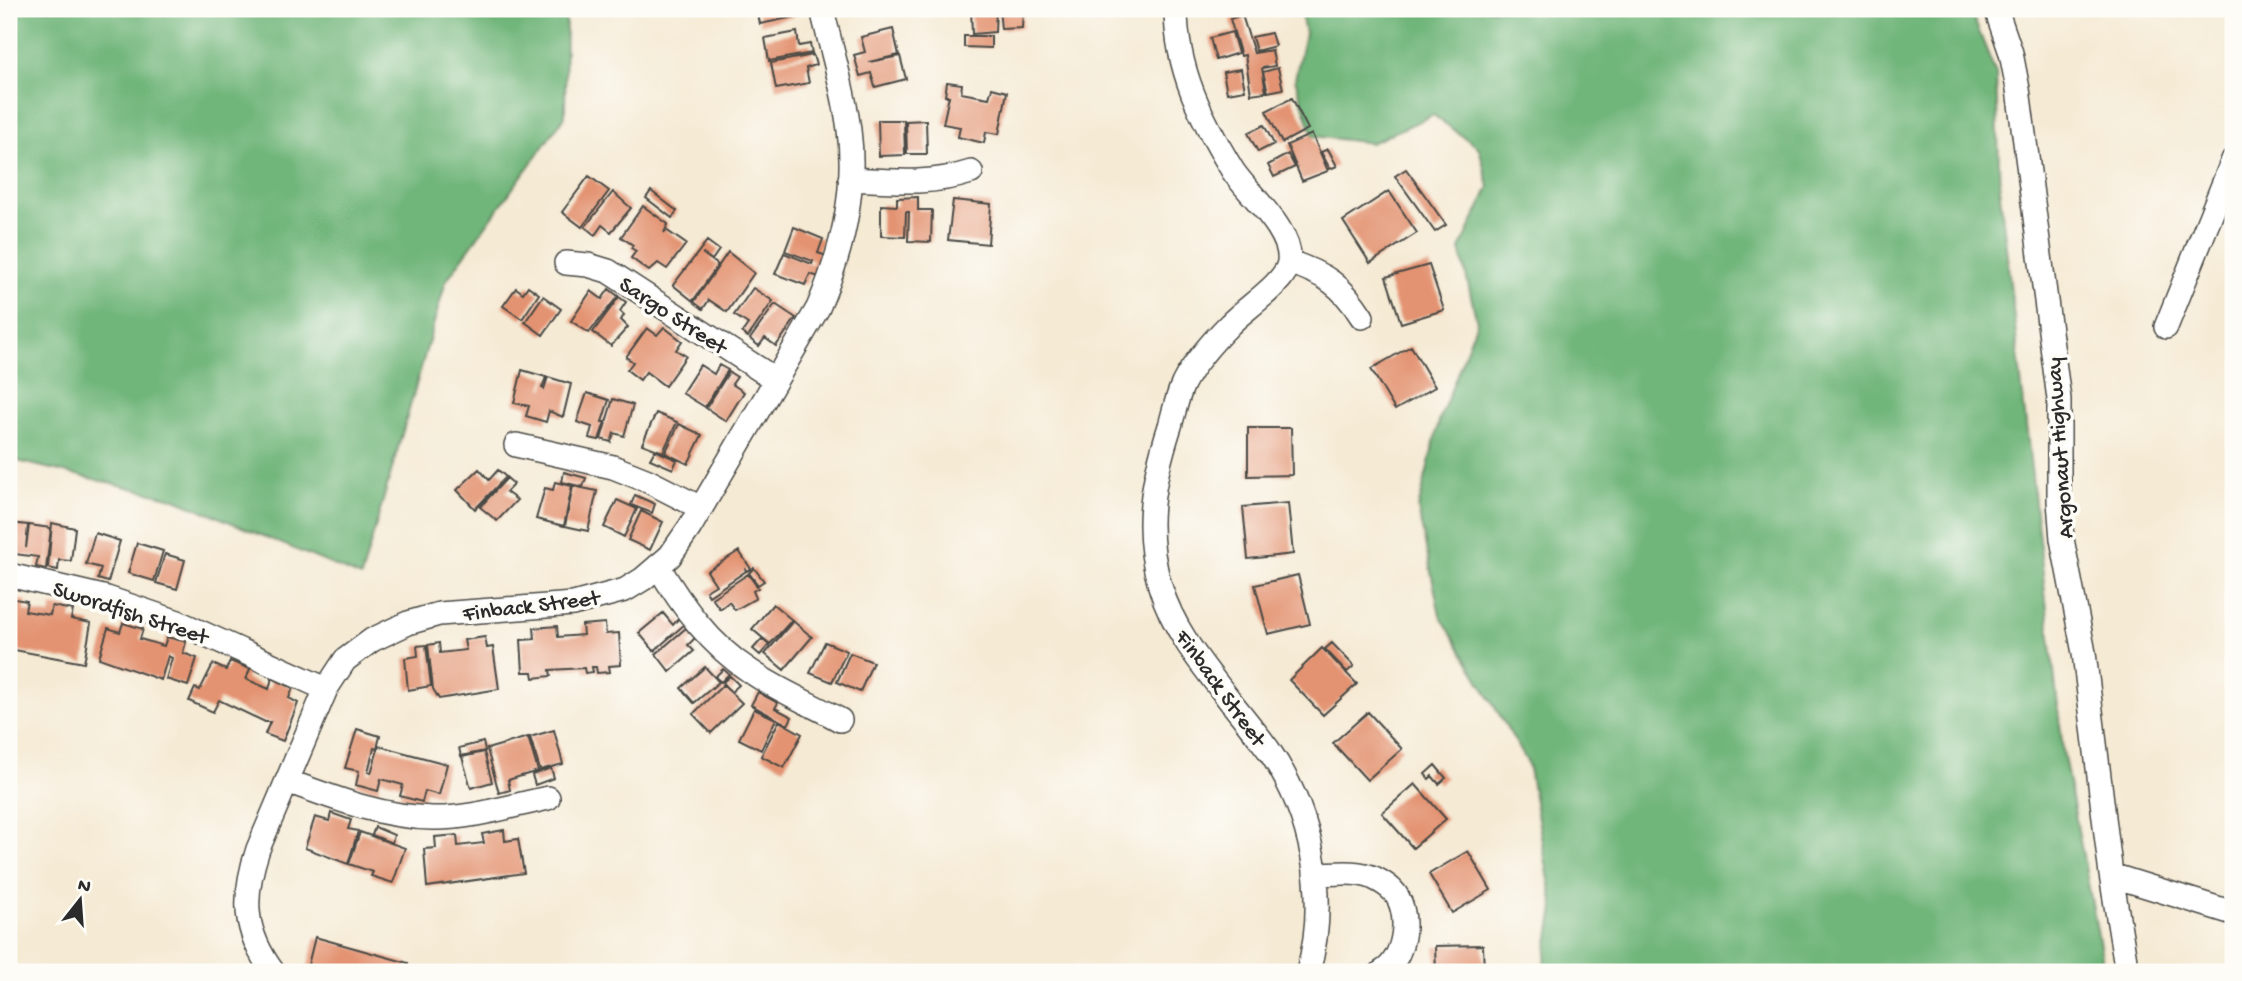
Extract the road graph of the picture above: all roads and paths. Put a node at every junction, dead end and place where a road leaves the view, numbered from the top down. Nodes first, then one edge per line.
1 (822, 9) edge
2 (1176, 9) edge
3 (1996, 9) edge
4 (2233, 160) edge
5 (971, 172) dead end
6 (850, 179) junction
7 (566, 262) dead end
8 (1289, 262) junction
9 (1362, 317) dead end
10 (2166, 327) dead end
11 (776, 380) junction
12 (516, 445) dead end
13 (701, 508) junction
14 (657, 566) junction
15 (9, 575) edge
16 (327, 689) junction
17 (841, 720) dead end
18 (287, 781) junction
19 (548, 798) dead end
20 (1315, 874) junction
21 (2111, 875) junction
22 (2233, 913) edge
23 (273, 972) edge
24 (1308, 972) edge
25 (1382, 972) edge
26 (2127, 972) edge

1 - 6 street, Finback Street
2 - 8 street
3 - 21 street, Argonaut Highway
4 - 10 street
5 - 6 street
6 - 11 street, Finback Street
7 - 11 street, Sargo Street
8 - 9 street
8 - 20 street, Finback Street
11 - 13 street, Finback Street
12 - 13 street
13 - 14 street, Finback Street
14 - 16 street, Finback Street
14 - 17 street
15 - 16 street, Swordfish Street
16 - 18 street, Finback Street
18 - 19 street
18 - 23 street, Finback Street
20 - 24 street, Finback Street
20 - 25 street
21 - 22 street
21 - 26 street, Argonaut Highway

